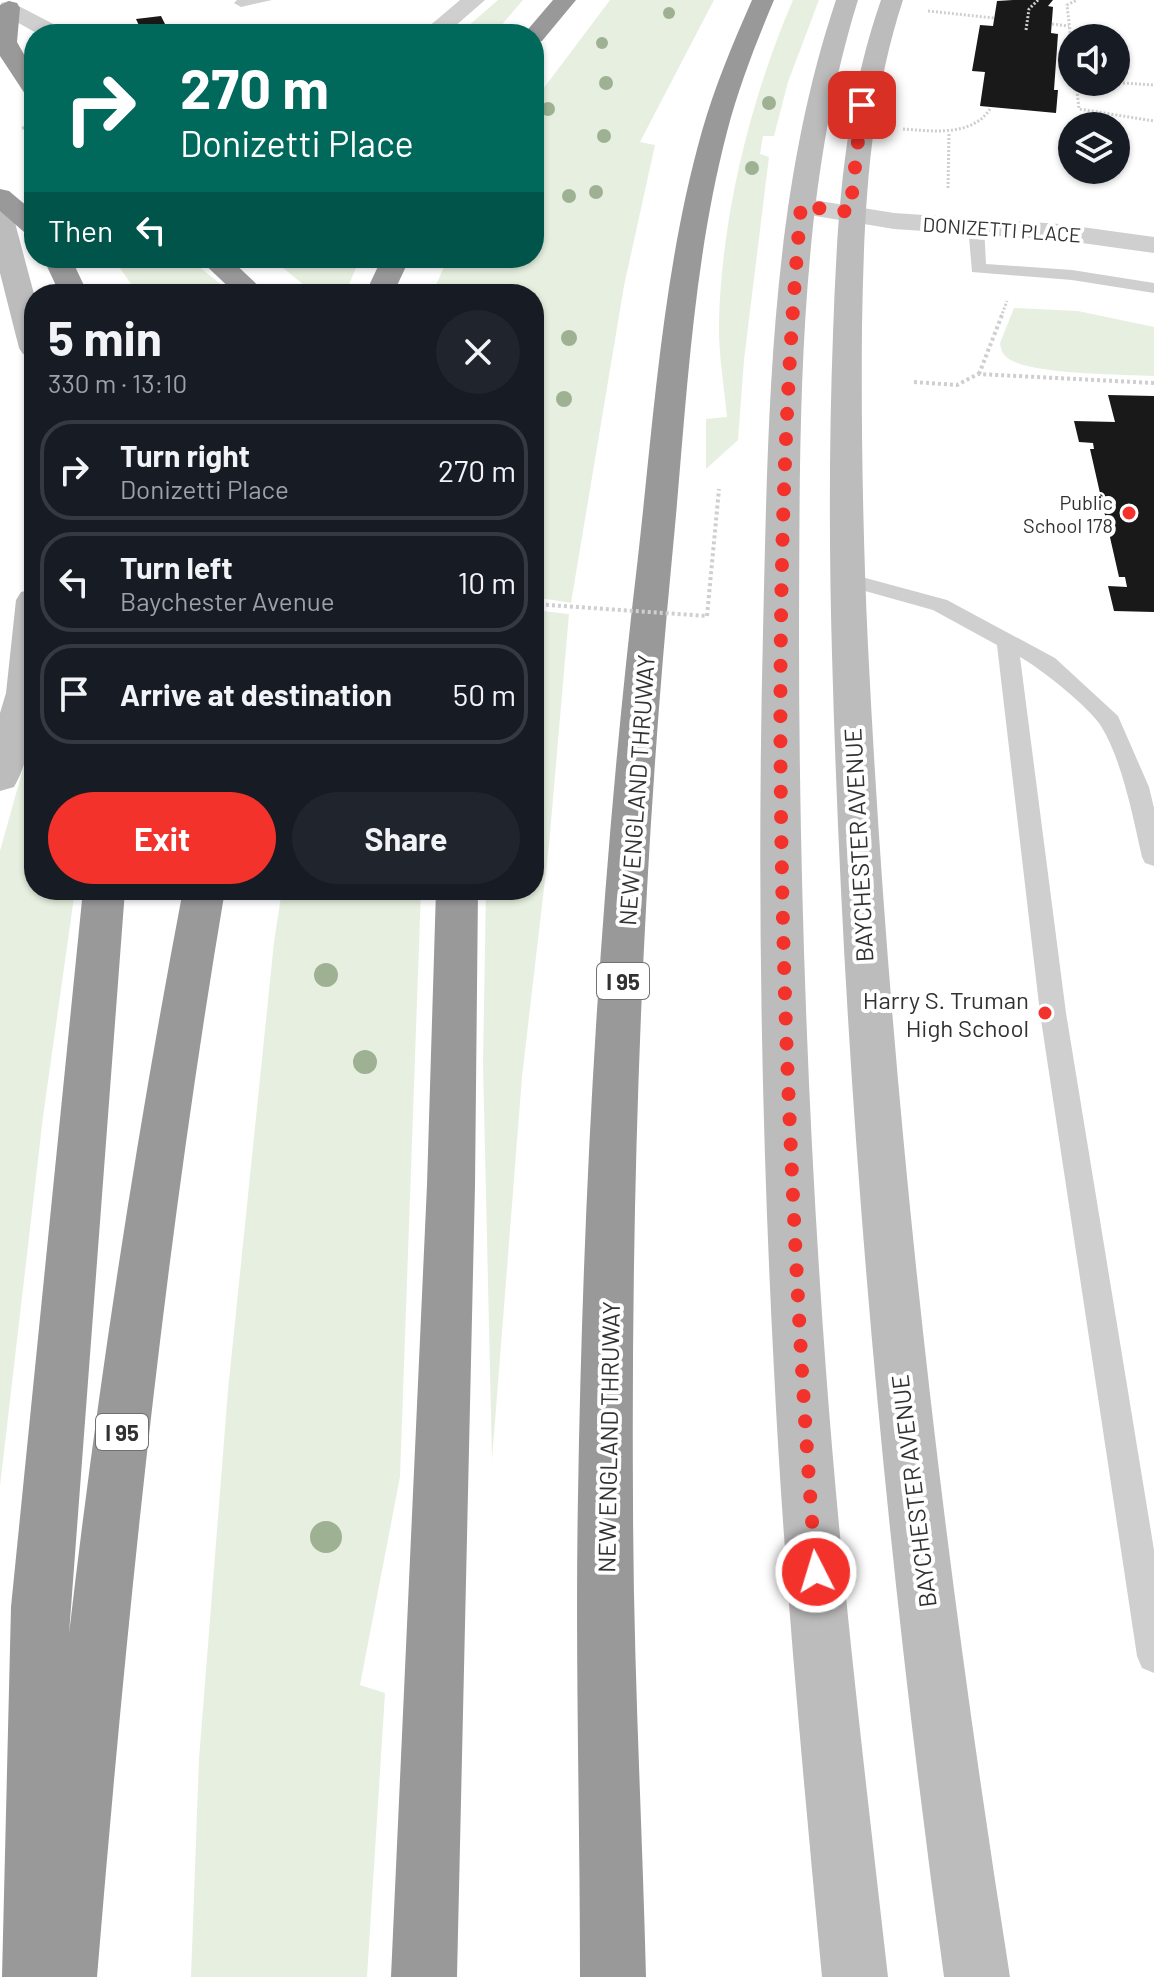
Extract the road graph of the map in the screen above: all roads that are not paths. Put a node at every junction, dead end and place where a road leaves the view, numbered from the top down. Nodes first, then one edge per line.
1 (265, 0) edge
2 (474, 0) edge
3 (565, 0) edge
4 (763, 0) edge
5 (847, 0) edge
6 (892, 0) edge
7 (241, 3) dead end
8 (9, 8) joint
9 (37, 24) edge
10 (444, 24) edge
11 (544, 24) edge
12 (24, 75) edge
13 (0, 197) edge
14 (801, 206) junction
15 (850, 212) junction
16 (24, 217) edge
17 (976, 225) junction
18 (3, 226) edge
19 (1154, 227) edge
20 (1154, 245) edge
21 (6, 263) edge
22 (223, 268) edge
23 (242, 284) edge
24 (1154, 288) edge
25 (24, 318) edge
26 (847, 579) junction
27 (1007, 642) junction
28 (24, 696) edge
29 (0, 777) edge
30 (1154, 857) edge
31 (103, 900) edge
32 (202, 900) edge
33 (457, 900) edge
34 (1154, 1656) edge
35 (35, 1977) edge
36 (64, 1977) edge
37 (424, 1977) edge
38 (613, 1977) edge
39 (855, 1977) edge
40 (977, 1977) edge

1 - 7 lane
2 - 10 street
3 - 11 highway
4 - 38 highway, NEW ENGLAND THRUWAY / I 95
5 - 14 main road
6 - 15 main road, BAYCHESTER AVENUE
8 - 9 street
8 - 12 highway
13 - 16 highway
14 - 15 street, DONIZETTI PLACE
14 - 39 main road
15 - 17 street, DONIZETTI PLACE
15 - 19 street, DONIZETTI PLACE
15 - 26 main road, BAYCHESTER AVENUE
17 - 20 street, DONIZETTI PLACE
17 - 24 lane
18 - 21 main road
21 - 25 main road
22 - 23 highway
26 - 27 lane
26 - 40 main road, BAYCHESTER AVENUE
27 - 30 lane
27 - 34 lane
28 - 29 main road
31 - 35 highway
32 - 36 highway, I 95
33 - 37 highway

